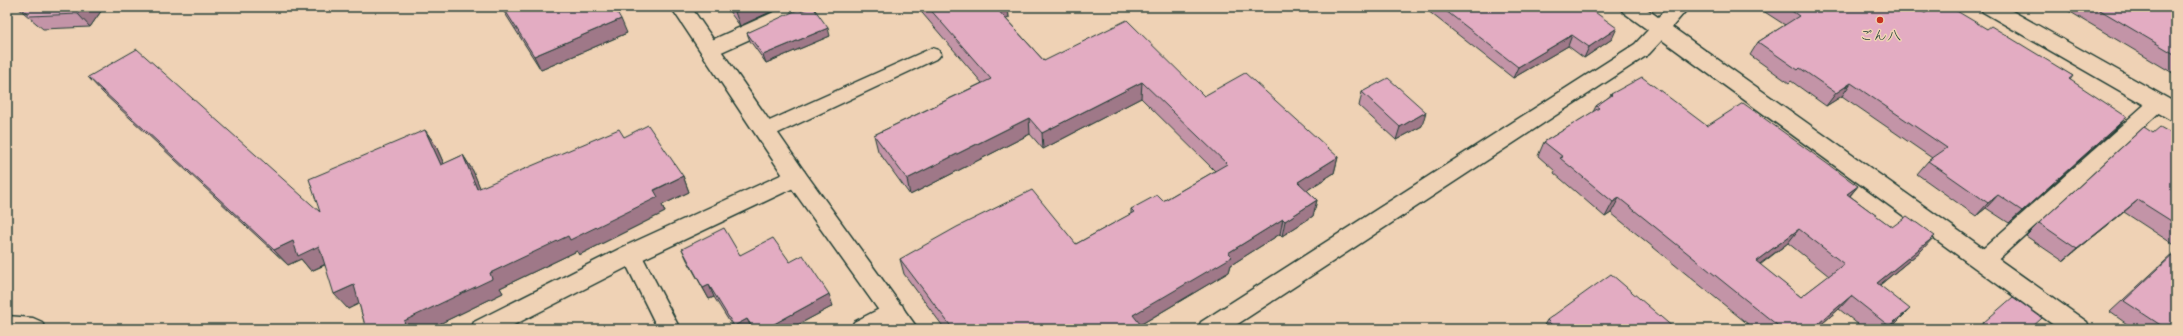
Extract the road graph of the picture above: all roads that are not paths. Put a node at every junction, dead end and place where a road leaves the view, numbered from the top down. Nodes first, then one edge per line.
1 (681, 7) edge
2 (803, 7) edge
3 (1630, 7) edge
4 (1680, 7) edge
5 (1990, 7) edge
6 (1660, 30) junction
7 (710, 49) junction
8 (932, 54) dead end
9 (2158, 103) junction
10 (2176, 113) edge
11 (765, 130) junction
12 (796, 176) junction
13 (631, 254) junction
14 (1983, 261) junction
15 (900, 321) edge
16 (7, 326) edge
17 (32, 329) edge
18 (483, 329) edge
19 (669, 329) edge
20 (863, 329) edge
21 (1210, 329) edge
22 (2078, 329) edge

1 - 7 street
2 - 7 street
3 - 6 street
4 - 6 street
5 - 9 street
6 - 14 street
6 - 21 street
7 - 11 street
8 - 11 lane
9 - 10 street
9 - 14 lane
11 - 12 street
12 - 13 street
12 - 15 street
13 - 18 street
13 - 19 lane
14 - 22 street
15 - 20 street
16 - 17 street

